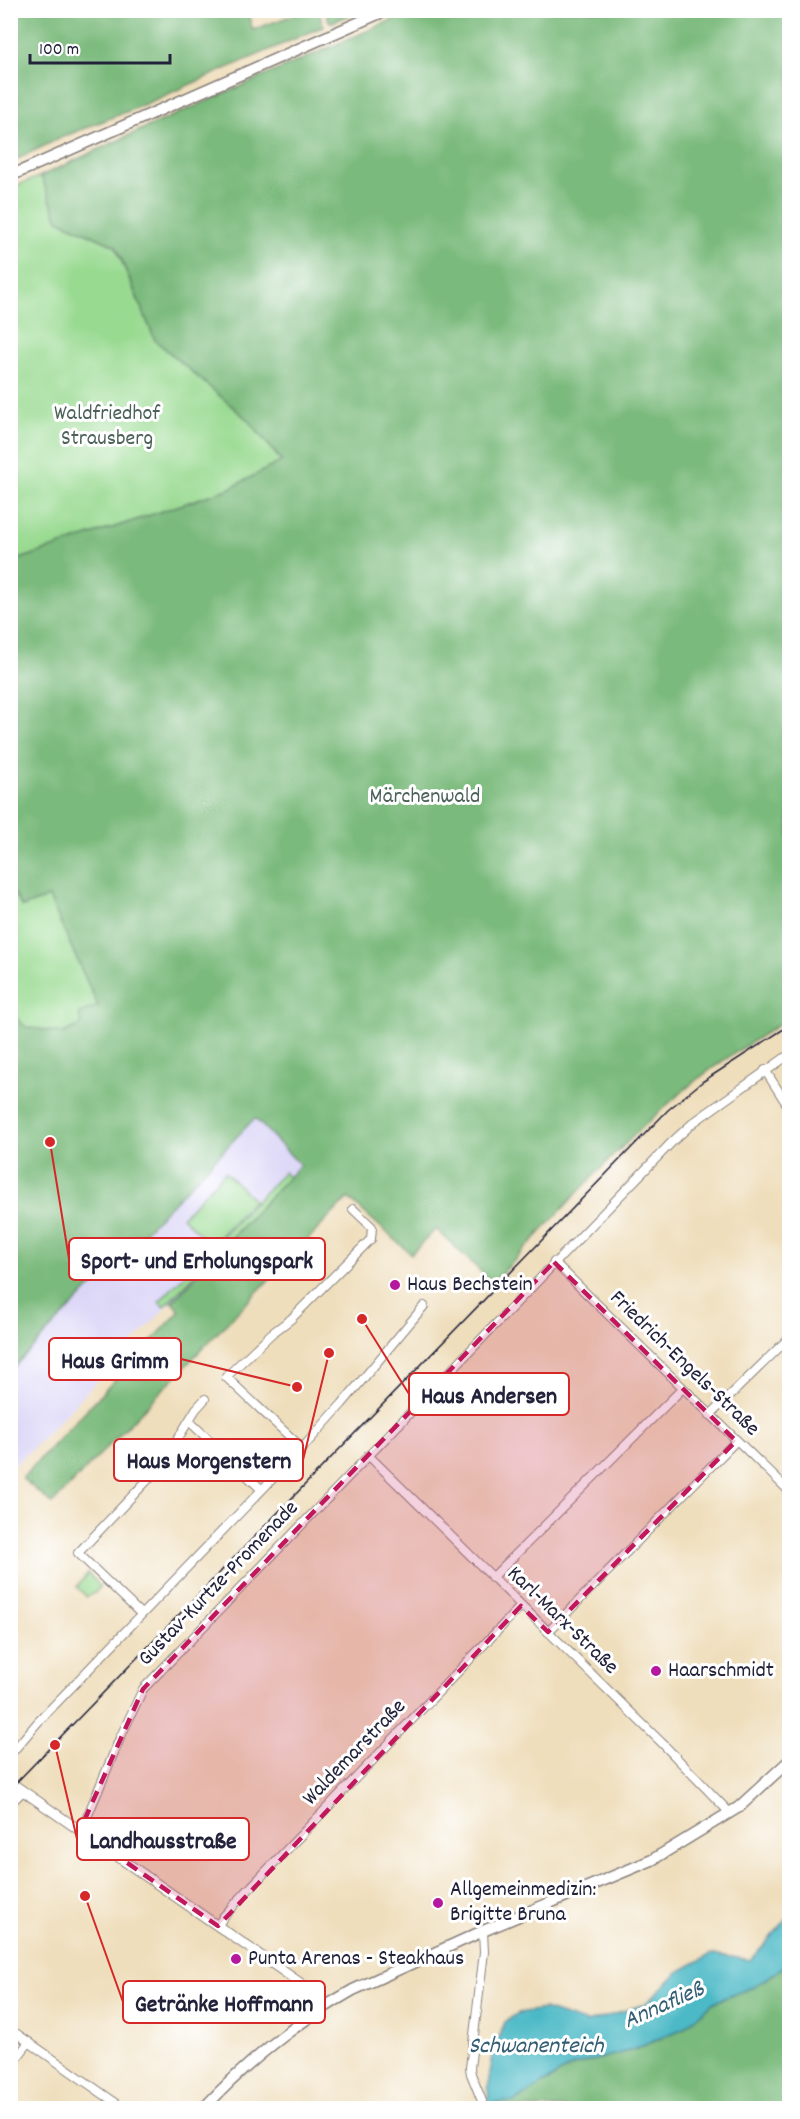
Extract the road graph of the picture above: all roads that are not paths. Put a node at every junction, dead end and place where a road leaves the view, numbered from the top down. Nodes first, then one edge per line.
1 (387, 10) edge
2 (10, 176) edge
3 (789, 1054) edge
4 (765, 1070) junction
5 (789, 1109) edge
6 (353, 1209) dead end
7 (554, 1262) junction
8 (424, 1306) dead end
9 (789, 1337) edge
10 (682, 1388) junction
11 (205, 1399) dead end
12 (710, 1415) junction
13 (189, 1421) junction
14 (736, 1441) junction
15 (301, 1447) junction
16 (368, 1455) junction
17 (261, 1489) junction
18 (789, 1492) edge
19 (492, 1578) junction
20 (521, 1606) junction
21 (141, 1614) junction
22 (548, 1632) junction
23 (10, 1755) edge
24 (789, 1760) edge
25 (10, 1782) edge
26 (23, 1791) junction
27 (10, 1804) edge
28 (730, 1813) junction
29 (80, 1830) junction
30 (218, 1926) junction
31 (483, 1931) junction
32 (326, 2006) junction
33 (10, 2029) edge
34 (29, 2042) junction
35 (10, 2067) edge
36 (482, 2101) dead end
37 (123, 2109) edge
38 (204, 2109) edge

1 - 2 main road
3 - 4 street, Gustav-Kurtze-Promenade
4 - 5 street
4 - 7 street, Gustav-Kurtze-Promenade
6 - 15 street
7 - 10 street, Friedrich-Engels-Straße
7 - 16 street, Gustav-Kurtze-Promenade
8 - 15 street, Gustav-Kurtze-Promenade
9 - 12 street
10 - 12 street, Friedrich-Engels-Straße
10 - 19 street
11 - 13 street, Gustav-Kurtze-Promenade
12 - 14 street, Friedrich-Engels-Straße
13 - 17 street, Gustav-Kurtze-Promenade
13 - 21 street, Gustav-Kurtze-Promenade
14 - 18 street, Friedrich-Engels-Straße
14 - 22 street
15 - 17 street, Gustav-Kurtze-Promenade
16 - 19 street, Karl-Marx-Straße
16 - 29 street, Gustav-Kurtze-Promenade
17 - 21 street, Gustav-Kurtze-Promenade
19 - 20 street, Karl-Marx-Straße
20 - 22 street, Karl-Marx-Straße
20 - 30 street, Waldemarstraße
21 - 23 street, Gustav-Kurtze-Promenade
22 - 28 street, Karl-Marx-Straße
24 - 28 main road
25 - 26 street
26 - 27 street
26 - 29 street
28 - 31 main road
29 - 30 street
30 - 32 street
31 - 32 main road
31 - 36 street
32 - 38 main road
33 - 34 street
34 - 35 street
34 - 37 street

